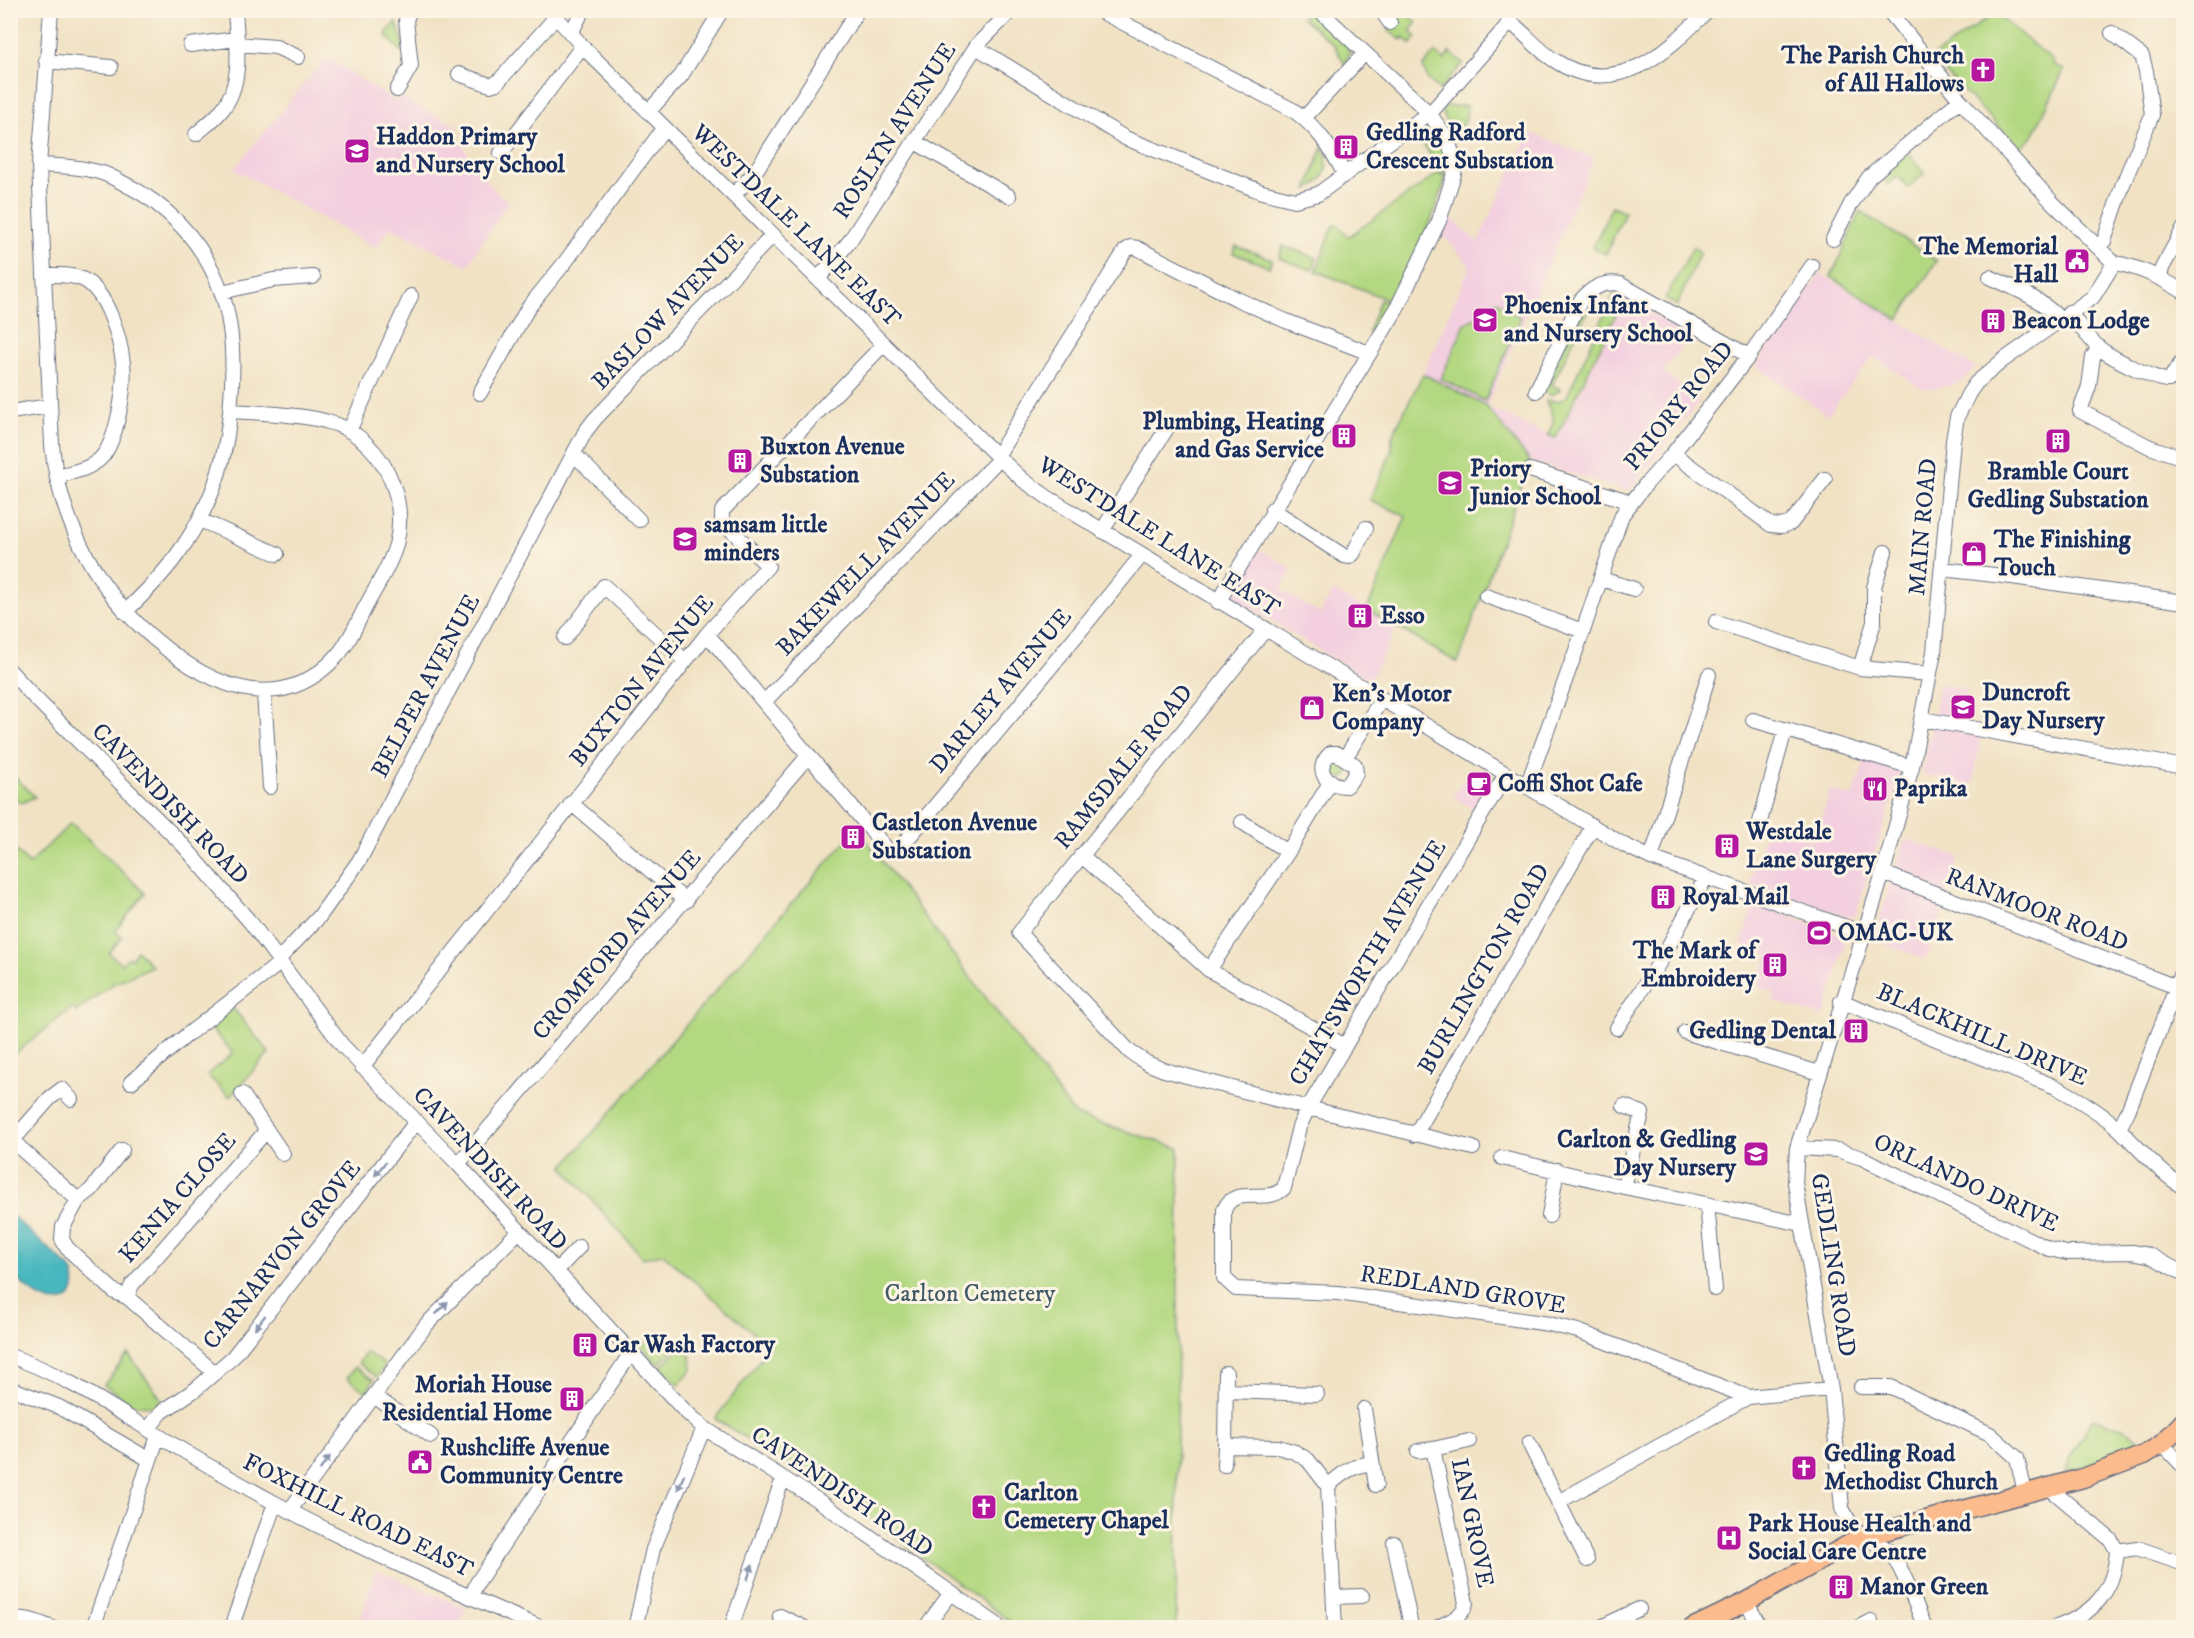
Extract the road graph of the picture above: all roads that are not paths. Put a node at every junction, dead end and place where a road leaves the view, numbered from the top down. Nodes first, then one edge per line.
1 (51, 10) edge
2 (235, 10) edge
3 (410, 10) edge
4 (583, 10) edge
5 (722, 10) edge
6 (858, 10) edge
7 (1012, 10) edge
8 (1098, 10) edge
9 (1319, 10) edge
10 (1708, 10) edge
11 (1888, 10) edge
12 (553, 14) edge
13 (1509, 16) edge
14 (571, 33) junction
15 (2112, 33) dead end
16 (236, 41) junction
17 (190, 45) dead end
18 (977, 45) junction
19 (584, 48) junction
20 (1365, 52) junction
21 (298, 57) dead end
22 (46, 62) junction
23 (111, 67) dead end
24 (459, 74) dead end
25 (397, 90) dead end
26 (1960, 100) junction
27 (648, 112) junction
28 (1428, 112) junction
29 (1305, 118) junction
30 (664, 128) junction
31 (196, 134) dead end
32 (915, 142) junction
33 (501, 153) dead end
34 (39, 165) junction
35 (1345, 175) junction
36 (734, 195) junction
37 (1009, 196) dead end
38 (2184, 228) edge
39 (773, 235) junction
40 (1833, 239) dead end
41 (2098, 247) junction
42 (2114, 263) junction
43 (1812, 266) dead end
44 (45, 275) junction
45 (313, 277) dead end
46 (1990, 277) dead end
47 (2160, 278) junction
48 (818, 279) junction
49 (222, 292) junction
50 (2184, 292) edge
51 (411, 296) dead end
52 (2065, 316) junction
53 (884, 344) junction
54 (2098, 348) junction
55 (1369, 353) junction
56 (1749, 356) junction
57 (2184, 359) edge
58 (1536, 391) dead end
59 (480, 393) dead end
60 (50, 406) junction
61 (230, 411) junction
62 (10, 412) edge
63 (595, 419) joint
64 (1169, 425) dead end
65 (349, 430) junction
66 (574, 454) junction
67 (1671, 456) junction
68 (998, 457) junction
69 (2184, 458) edge
70 (1530, 470) dead end
71 (57, 476) junction
72 (1825, 479) dead end
73 (1630, 502) junction
74 (1272, 509) junction
75 (200, 520) junction
76 (639, 520) dead end
77 (1366, 528) dead end
78 (1102, 531) junction
79 (1885, 552) dead end
80 (277, 554) dead end
81 (1142, 555) junction
82 (1942, 568) junction
83 (1601, 579) junction
84 (1634, 589) dead end
85 (1486, 596) dead end
86 (1218, 602) junction
87 (2184, 603) edge
88 (125, 612) junction
89 (1716, 622) dead end
90 (1265, 630) junction
91 (1583, 631) junction
92 (707, 634) junction
93 (565, 638) dead end
94 (685, 661) junction
95 (1860, 668) junction
96 (10, 671) edge
97 (1930, 674) junction
98 (1708, 675) dead end
99 (264, 692) junction
100 (1381, 700) junction
101 (765, 701) junction
102 (1922, 719) junction
103 (1753, 720) dead end
104 (1785, 730) junction
105 (808, 755) junction
106 (1345, 758) junction
107 (1912, 767) junction
108 (2184, 767) edge
109 (1506, 774) junction
110 (1331, 781) junction
111 (1527, 786) junction
112 (270, 787) dead end
113 (571, 803) junction
114 (1242, 822) dead end
115 (1593, 826) junction
116 (1758, 829) dead end
117 (1288, 852) junction
118 (1081, 855) junction
119 (1651, 858) junction
120 (1882, 873) junction
121 (1706, 876) junction
122 (686, 901) junction
123 (1863, 933) junction
124 (279, 961) junction
125 (2184, 968) edge
126 (1209, 970) junction
127 (2176, 987) junction
128 (1841, 1001) junction
129 (1617, 1028) dead end
130 (1685, 1032) dead end
131 (1345, 1047) junction
132 (362, 1067) junction
133 (1819, 1073) junction
134 (131, 1082) dead end
135 (242, 1094) dead end
136 (71, 1099) dead end
137 (1624, 1106) dead end
138 (1308, 1108) junction
139 (416, 1122) junction
140 (2119, 1129) junction
141 (267, 1130) junction
142 (1414, 1135) junction
143 (1473, 1148) dead end
144 (1797, 1148) junction
145 (122, 1150) dead end
146 (283, 1154) dead end
147 (1502, 1158) dead end
148 (458, 1164) junction
149 (1557, 1170) junction
150 (1286, 1182) joint
151 (1624, 1187) junction
152 (2184, 1188) edge
153 (78, 1200) junction
154 (1707, 1204) junction
155 (1549, 1216) dead end
156 (1802, 1224) junction
157 (519, 1231) junction
158 (579, 1247) dead end
159 (556, 1271) junction
160 (2184, 1274) edge
161 (1715, 1289) dead end
162 (127, 1297) junction
163 (631, 1353) junction
164 (10, 1356) edge
165 (215, 1373) junction
166 (1226, 1373) dead end
167 (1861, 1387) dead end
168 (10, 1388) edge
169 (1831, 1389) junction
170 (1226, 1391) junction
171 (1317, 1394) dead end
172 (374, 1396) junction
173 (1748, 1397) junction
174 (1364, 1409) dead end
175 (2184, 1421) edge
176 (704, 1428) junction
177 (153, 1432) junction
178 (431, 1436) dead end
179 (1469, 1441) dead end
180 (1529, 1443) dead end
181 (2162, 1444) junction
182 (1225, 1446) junction
183 (1433, 1449) junction
184 (1418, 1451) dead end
185 (150, 1461) junction
186 (1371, 1463) junction
187 (1224, 1465) dead end
188 (2184, 1467) edge
189 (783, 1478) junction
190 (1376, 1485) dead end
191 (1328, 1486) junction
192 (2048, 1487) junction
193 (2025, 1492) junction
194 (1558, 1502) junction
195 (275, 1503) junction
196 (290, 1510) junction
197 (1862, 1536) junction
198 (1394, 1543) dead end
199 (2117, 1551) junction
200 (1587, 1560) dead end
201 (2184, 1564) edge
202 (951, 1593) junction
203 (1362, 1596) dead end
204 (471, 1597) junction
205 (1334, 1597) junction
206 (1746, 1602) junction
207 (1639, 1609) dead end
208 (780, 1616) dead end
209 (10, 1621) edge
210 (1871, 1621) dead end
211 (53, 1628) edge
212 (93, 1628) edge
213 (231, 1628) edge
214 (542, 1628) edge
215 (635, 1628) edge
216 (731, 1628) edge
217 (805, 1628) edge
218 (925, 1628) edge
219 (999, 1628) edge
220 (1335, 1628) edge
221 (1413, 1628) edge
222 (1437, 1628) edge
223 (1599, 1628) edge
224 (1692, 1628) edge
225 (1761, 1628) edge
226 (1857, 1628) edge
227 (1925, 1628) edge
228 (2054, 1628) edge

1 - 22 street
2 - 16 street
3 - 25 street
4 - 14 street
5 - 27 street
6 - 36 street
7 - 18 street, ROSLYN AVENUE
8 - 29 street
9 - 20 street
10 - 13 street
11 - 26 street
12 - 14 street, WESTDALE LANE EAST
12 - 24 street
13 - 28 street
14 - 19 street, WESTDALE LANE EAST
15 - 41 street
16 - 17 street
16 - 21 street
16 - 31 street
18 - 32 street, ROSLYN AVENUE
18 - 35 street
19 - 27 street, WESTDALE LANE EAST
19 - 33 street
20 - 28 street
20 - 29 street
22 - 23 street
22 - 34 street
26 - 40 street
26 - 41 street
27 - 30 street, WESTDALE LANE EAST
28 - 35 street
28 - 55 street
29 - 35 street
30 - 36 street, WESTDALE LANE EAST
30 - 59 street
32 - 37 street
32 - 48 street, ROSLYN AVENUE
34 - 44 street
34 - 49 street
36 - 39 street, WESTDALE LANE EAST
38 - 47 street
39 - 48 street, WESTDALE LANE EAST
39 - 63 street, BASLOW AVENUE
41 - 42 street
42 - 47 street
42 - 52 street, MAIN ROAD
43 - 56 street, PRIORY ROAD
44 - 60 street
44 - 71 street
45 - 49 street
46 - 52 street
47 - 50 street
48 - 53 street, WESTDALE LANE EAST
49 - 61 street
51 - 65 street
52 - 54 street
52 - 82 street, MAIN ROAD
53 - 68 street, WESTDALE LANE EAST
53 - 92 street, BUXTON AVENUE
54 - 57 street
54 - 69 street
55 - 68 street, BAKEWELL AVENUE
55 - 74 street
56 - 58 street
56 - 67 street, PRIORY ROAD
60 - 62 street
60 - 71 street
61 - 65 street
61 - 75 street
63 - 66 street, BELPER AVENUE
64 - 78 street
65 - 99 street
66 - 76 street
66 - 124 street, BELPER AVENUE
67 - 72 street
67 - 73 street, PRIORY ROAD
68 - 78 street, WESTDALE LANE EAST
68 - 101 street, BAKEWELL AVENUE
70 - 73 street
71 - 88 street
73 - 83 street, PRIORY ROAD
74 - 77 street
74 - 86 street
75 - 80 street
75 - 88 street
78 - 81 street, WESTDALE LANE EAST
79 - 95 street
81 - 86 street, WESTDALE LANE EAST
81 - 105 street, DARLEY AVENUE
82 - 87 street
82 - 97 street, MAIN ROAD
83 - 84 street
83 - 91 street, PRIORY ROAD
85 - 91 street
86 - 90 street, WESTDALE LANE EAST
88 - 99 street
89 - 95 street
90 - 100 street, WESTDALE LANE EAST
90 - 118 street, RAMSDALE ROAD
91 - 111 street, PRIORY ROAD
92 - 94 street, BUXTON AVENUE
92 - 101 street
93 - 94 street
94 - 113 street, BUXTON AVENUE
95 - 97 street
96 - 124 street, CAVENDISH ROAD
97 - 102 street, MAIN ROAD
98 - 119 street
99 - 112 street
100 - 106 street
100 - 109 street, WESTDALE LANE EAST
101 - 105 street
102 - 107 street, MAIN ROAD
102 - 108 street
103 - 104 street
104 - 107 street
104 - 116 street
105 - 122 street, CROMFORD AVENUE
106 - 110 street
106 - 110 street
107 - 120 street, MAIN ROAD
109 - 111 street, WESTDALE LANE EAST
109 - 131 street, CHATSWORTH AVENUE
110 - 117 street
111 - 115 street, WESTDALE LANE EAST
113 - 122 street
113 - 132 street, BUXTON AVENUE
114 - 117 street
115 - 119 street, WESTDALE LANE EAST
115 - 142 street, BURLINGTON ROAD
117 - 126 street
118 - 126 street
118 - 138 street, RAMSDALE ROAD
119 - 121 street, WESTDALE LANE EAST
120 - 123 street, MAIN ROAD
120 - 127 street, RANMOOR ROAD
121 - 123 street, WESTDALE LANE EAST
121 - 129 street
122 - 148 street, CROMFORD AVENUE
123 - 128 street, GEDLING ROAD
124 - 132 street, CAVENDISH ROAD
124 - 134 street, BELPER AVENUE
125 - 127 street
126 - 131 street
127 - 140 street
128 - 133 street, GEDLING ROAD
128 - 140 street, BLACKHILL DRIVE
130 - 133 street
131 - 138 street, CHATSWORTH AVENUE
132 - 139 street, CAVENDISH ROAD
133 - 144 street, GEDLING ROAD
135 - 141 street, KENIA CLOSE
136 - 153 street
137 - 151 street
138 - 142 street
138 - 150 street, CHATSWORTH AVENUE
139 - 148 street, CAVENDISH ROAD
139 -> 165 street, CARNARVON GROVE
140 - 152 street, BLACKHILL DRIVE
141 - 146 street, KENIA CLOSE
141 - 162 street, KENIA CLOSE
142 - 143 street
144 - 156 street, GEDLING ROAD
144 - 160 street, ORLANDO DRIVE
145 - 153 street
147 - 149 street
148 - 157 street, CAVENDISH ROAD
149 - 151 street
149 - 155 street
150 - 173 street, REDLAND GROVE
151 - 154 street
153 - 162 street
154 - 156 street
154 - 161 street
156 - 169 street, GEDLING ROAD
157 - 159 street, CAVENDISH ROAD
172 -> 157 street
158 - 159 street
159 - 163 street, CAVENDISH ROAD
162 - 165 street
163 - 176 street, CAVENDISH ROAD
163 - 204 street
164 - 177 street, FOXHILL ROAD EAST
165 - 177 street, CARNARVON GROVE
166 - 170 street
167 - 193 street
168 - 185 street
169 - 173 street, REDLAND GROVE
169 - 197 street, GEDLING ROAD
170 - 171 street
170 - 182 street
172 - 178 street
196 -> 172 street
173 - 194 street
174 - 186 street
175 - 181 main road
176 - 189 street, CAVENDISH ROAD
176 -> 215 street
177 - 185 street
177 - 195 street, FOXHILL ROAD EAST
179 - 183 street, IAN GROVE
180 - 194 street
181 - 188 street
181 - 192 main road
182 - 187 street
182 - 191 street
183 - 184 street, IAN GROVE
183 - 222 street, IAN GROVE
185 - 212 street
186 - 190 street
186 - 191 street
189 - 202 street, CAVENDISH ROAD
216 -> 189 street
191 - 205 street
192 - 193 main road
192 - 199 street
193 - 197 main road
194 - 200 street
195 - 196 street, FOXHILL ROAD EAST
195 - 213 street
196 - 204 street, FOXHILL ROAD EAST
197 - 206 main road
197 - 227 street
198 - 221 street
199 - 201 street
199 - 228 street
202 - 218 street
202 - 219 street, CAVENDISH ROAD
203 - 205 street
204 - 214 street, FOXHILL ROAD EAST
205 - 220 street
206 - 224 main road
206 - 225 street
207 - 223 street
208 - 217 street
209 - 211 street
210 - 226 street

